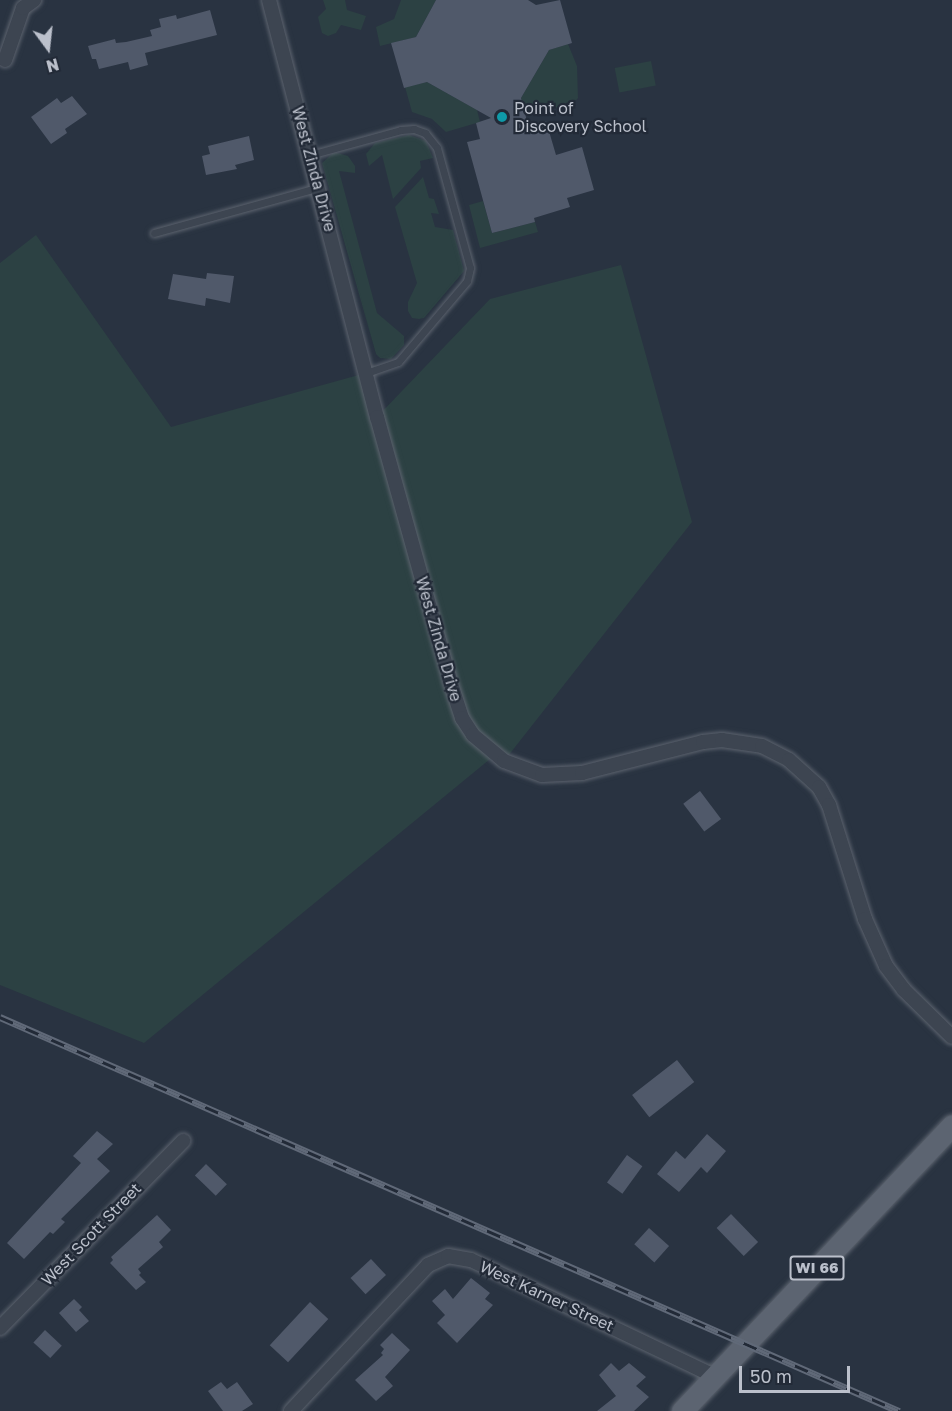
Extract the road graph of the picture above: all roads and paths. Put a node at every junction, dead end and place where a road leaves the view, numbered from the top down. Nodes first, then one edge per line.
1 (34, 0) edge
2 (269, 0) edge
3 (5, 60) dead end
4 (310, 154) junction
5 (320, 187) junction
6 (154, 232) dead end
7 (366, 373) junction
8 (952, 1037) edge
9 (952, 1125) edge
10 (183, 1141) dead end
11 (0, 1328) edge
12 (714, 1376) junction
13 (291, 1411) edge
14 (682, 1411) edge

1 - 3 street
2 - 4 street, West Zinda Drive
4 - 5 street, West Zinda Drive
4 - 7 lane
5 - 6 lane
5 - 7 street, West Zinda Drive
7 - 8 street, West Zinda Drive
9 - 12 main road, WI 66
10 - 11 street, West Scott Street
12 - 13 street, West Karner Street
12 - 14 main road, WI 66

